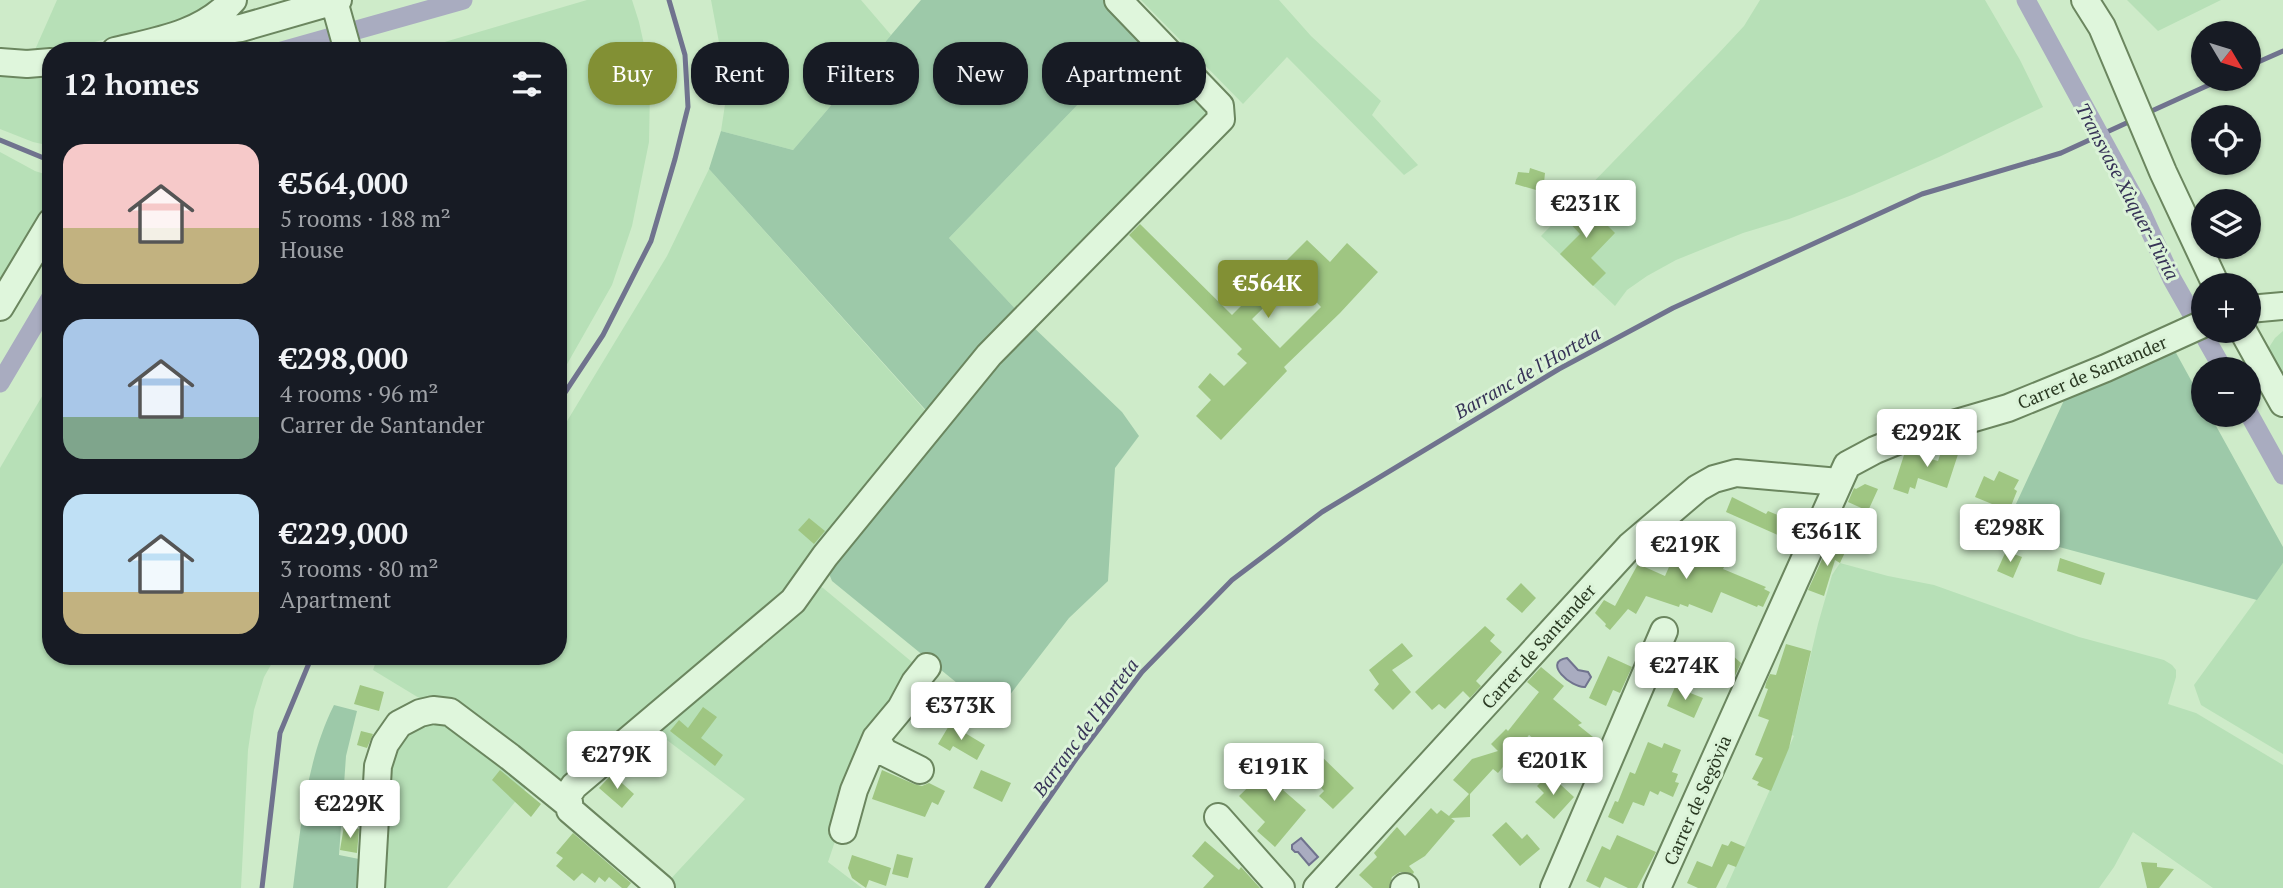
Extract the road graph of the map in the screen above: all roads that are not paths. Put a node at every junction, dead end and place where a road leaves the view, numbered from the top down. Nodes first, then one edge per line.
1 (233, 0) edge
2 (1118, 0) edge
3 (2085, 0) edge
4 (337, 6) edge
5 (170, 42) edge
6 (175, 42) edge
7 (346, 42) edge
8 (0, 62) edge
9 (42, 63) edge
10 (42, 237) edge
11 (2210, 273) edge
12 (2283, 306) edge
13 (0, 307) edge
14 (2261, 308) edge
15 (2191, 329) edge
16 (2249, 343) edge
17 (2283, 403) edge
18 (1839, 482) junction
19 (1664, 631) dead end
20 (928, 667) dead end
21 (876, 738) junction
22 (920, 770) dead end
23 (568, 804) junction
24 (1218, 817) dead end
25 (843, 830) dead end
26 (371, 888) edge
27 (661, 888) edge
28 (1281, 888) edge
29 (1317, 888) edge
30 (1554, 888) edge
31 (1657, 888) edge

1 - 5 street
2 - 23 street
3 - 11 street
4 - 6 street
4 - 7 street
8 - 9 street
10 - 13 street
12 - 14 street
15 - 18 street, Carrer de Santander
16 - 17 street
18 - 29 street, Carrer de Santander
18 - 31 street, Carrer de Segòvia
19 - 30 street
20 - 21 street
21 - 22 street
21 - 25 street
23 - 26 street
23 - 27 street
24 - 28 street

